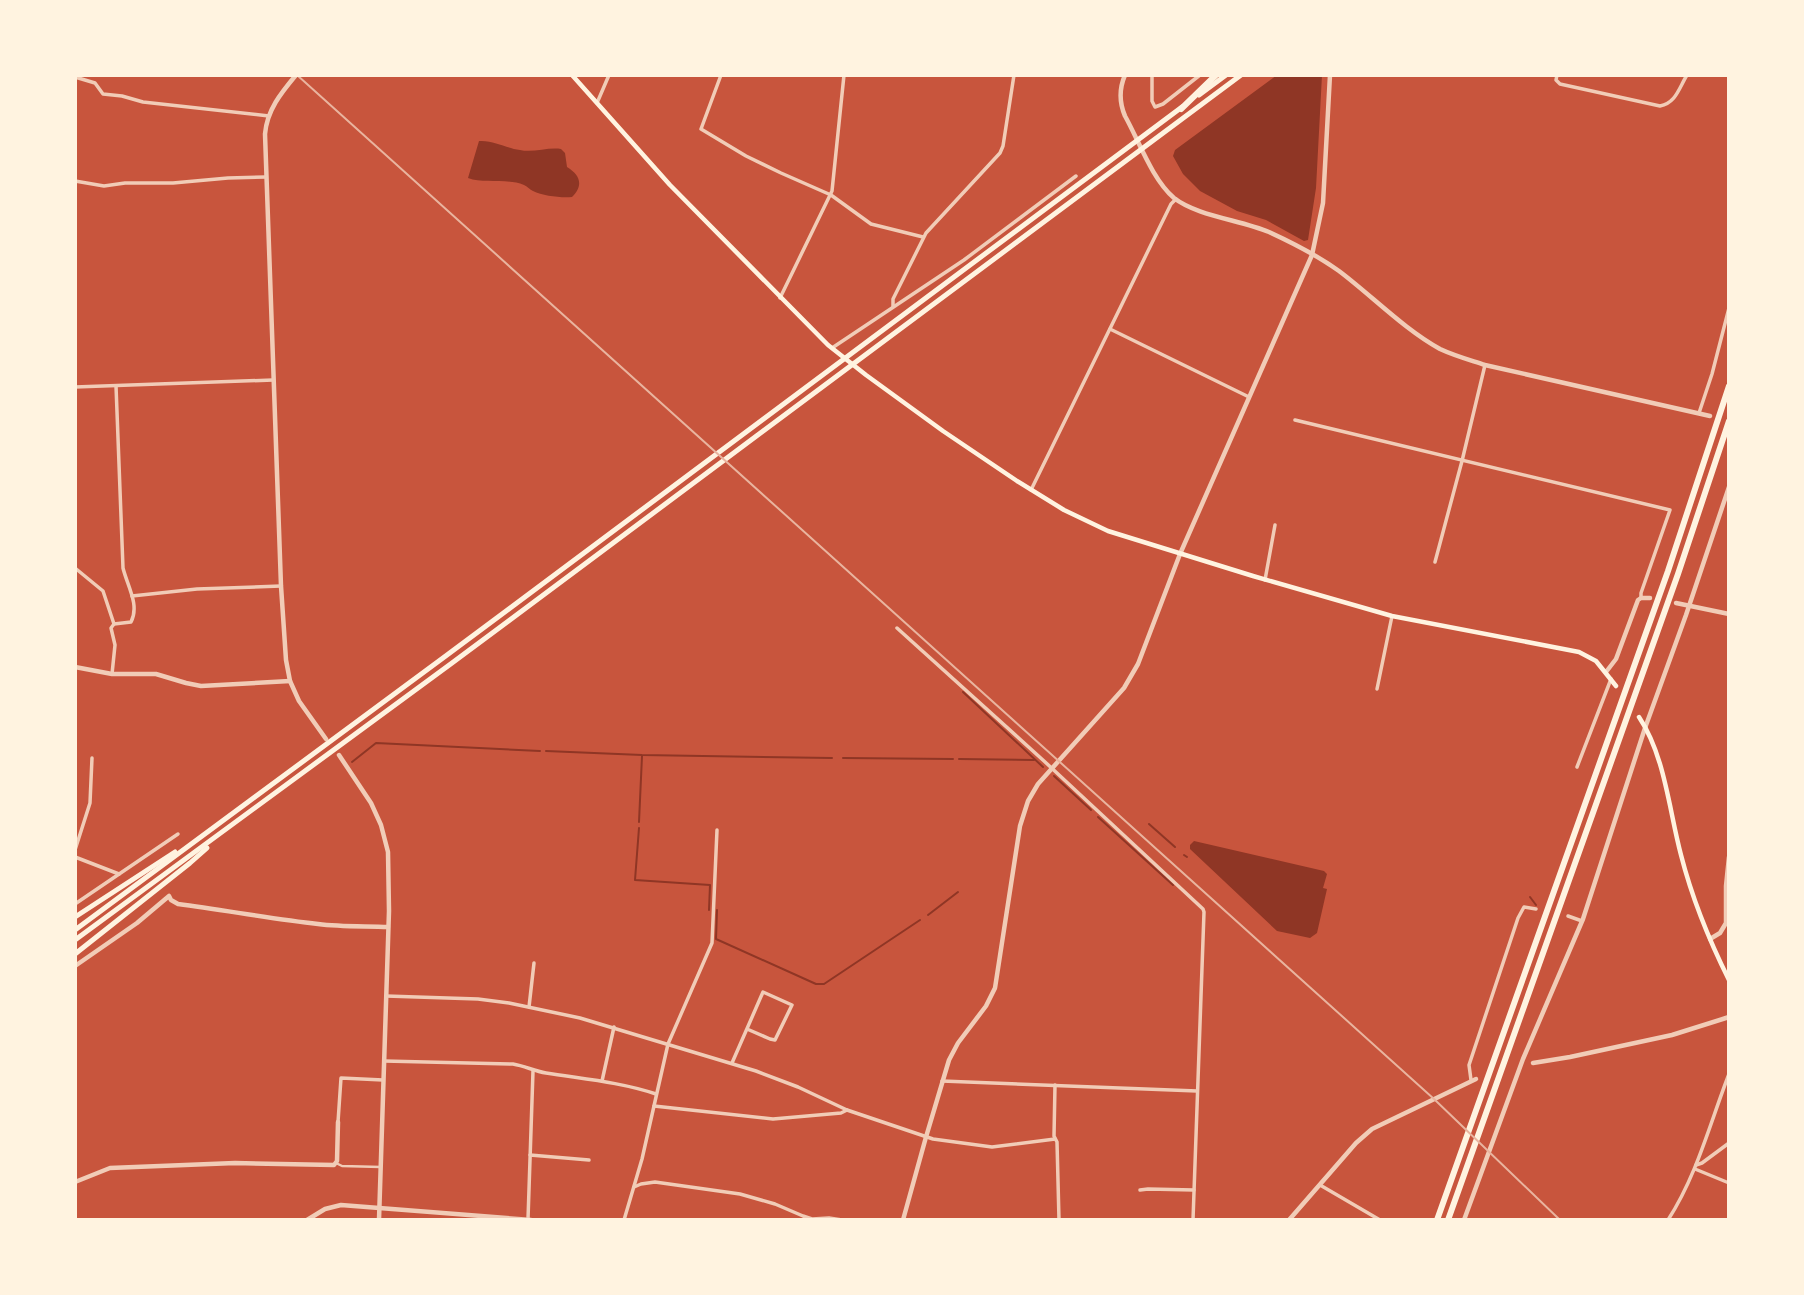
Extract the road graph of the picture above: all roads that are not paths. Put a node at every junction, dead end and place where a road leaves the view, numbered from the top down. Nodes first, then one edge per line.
1 (296, 75) edge
2 (572, 75) edge
3 (609, 75) edge
4 (721, 75) edge
5 (844, 75) edge
6 (1014, 75) edge
7 (1125, 75) edge
8 (1152, 75) edge
9 (1199, 75) edge
10 (1216, 75) edge
11 (1226, 75) edge
12 (1241, 75) edge
13 (1330, 75) edge
14 (1557, 75) edge
15 (1687, 75) edge
16 (75, 77) edge
17 (597, 103) junction
18 (1181, 108) junction
19 (268, 116) junction
20 (1138, 140) junction
21 (1143, 150) junction
22 (1076, 176) dead end
23 (266, 177) junction
24 (75, 181) edge
25 (1060, 188) junction
26 (831, 195) junction
27 (1065, 195) junction
28 (1176, 199) junction
29 (998, 235) junction
30 (923, 237) junction
31 (1002, 242) junction
32 (1312, 255) junction
33 (780, 298) junction
34 (893, 306) junction
35 (1729, 308) edge
36 (1110, 329) junction
37 (832, 349) junction
38 (1486, 365) junction
39 (273, 380) junction
40 (116, 386) junction
41 (1729, 386) edge
42 (75, 387) edge
43 (1249, 397) junction
44 (1699, 413) junction
45 (1710, 416) dead end
46 (1295, 420) dead end
47 (1729, 421) edge
48 (1462, 461) junction
49 (1729, 487) edge
50 (1031, 490) junction
51 (1275, 525) dead end
52 (1180, 554) junction
53 (1435, 562) dead end
54 (75, 568) edge
55 (1265, 580) junction
56 (281, 586) junction
57 (132, 596) junction
58 (1641, 598) junction
59 (1650, 598) dead end
60 (1676, 603) dead end
61 (1689, 606) junction
62 (1729, 614) edge
63 (1392, 615) junction
64 (114, 624) junction
65 (897, 628) dead end
66 (75, 667) edge
67 (1606, 672) junction
68 (113, 674) junction
69 (1611, 679) junction
70 (290, 681) junction
71 (1616, 686) dead end
72 (1377, 689) dead end
73 (1639, 717) dead end
74 (1645, 727) junction
75 (326, 739) dead end
76 (339, 755) dead end
77 (92, 758) dead end
78 (1577, 767) dead end
79 (1052, 769) junction
80 (217, 825) junction
81 (227, 829) junction
82 (718, 830) dead end
83 (178, 834) dead end
84 (75, 850) edge
85 (75, 857) edge
86 (1729, 857) edge
87 (119, 874) junction
88 (75, 904) edge
89 (1535, 909) dead end
90 (1569, 916) dead end
91 (75, 917) edge
92 (1582, 922) junction
93 (388, 927) junction
94 (75, 930) edge
95 (1710, 939) junction
96 (75, 940) edge
97 (75, 954) edge
98 (534, 963) dead end
99 (75, 967) edge
100 (1729, 980) edge
101 (386, 996) junction
102 (529, 1007) junction
103 (1729, 1017) edge
104 (614, 1027) junction
105 (747, 1029) junction
106 (668, 1044) junction
107 (384, 1061) junction
108 (732, 1063) junction
109 (1533, 1063) dead end
110 (533, 1071) junction
111 (1729, 1074) edge
112 (1474, 1079) joint
113 (383, 1080) junction
114 (943, 1081) junction
115 (602, 1082) junction
116 (1055, 1085) junction
117 (1197, 1091) junction
118 (656, 1094) junction
119 (654, 1106) junction
120 (846, 1110) junction
121 (338, 1122) joint
122 (926, 1137) junction
123 (1055, 1139) junction
124 (1729, 1143) edge
125 (530, 1155) junction
126 (589, 1160) dead end
127 (336, 1163) junction
128 (381, 1167) junction
129 (1695, 1167) junction
130 (75, 1182) edge
131 (1729, 1183) edge
132 (1320, 1185) junction
133 (634, 1187) junction
134 (1140, 1190) dead end
135 (1194, 1190) junction
136 (379, 1207) junction
137 (501, 1219) edge
138 (307, 1220) edge
139 (379, 1220) edge
140 (529, 1220) edge
141 (624, 1220) edge
142 (842, 1220) edge
143 (904, 1220) edge
144 (1059, 1220) edge
145 (1192, 1220) edge
146 (1289, 1220) edge
147 (1380, 1220) edge
148 (1437, 1220) edge
149 (1448, 1220) edge
150 (1464, 1220) edge
151 (1668, 1220) edge

1 - 19 street
2 - 17 main road
3 - 17 street
4 - 26 street
5 - 26 street
6 - 30 street
7 - 20 street
8 - 9 street
10 - 18 highway
11 - 18 highway
12 - 21 highway
13 - 32 street
14 - 15 street
16 - 19 street
17 - 33 main road
18 - 20 highway
19 - 23 street
20 - 21 street
20 - 27 highway
21 - 28 street
21 - 81 highway
22 - 25 street
23 - 24 street
23 - 39 street
25 - 27 street
25 - 29 street
26 - 30 street
26 - 33 street
27 - 31 highway
28 - 32 street
28 - 36 street
29 - 31 street
29 - 34 street
30 - 34 street
31 - 80 highway
32 - 38 street
32 - 43 street
33 - 37 main road
34 - 37 street
35 - 44 street
36 - 43 street
36 - 50 street
37 - 50 main road
38 - 44 street
38 - 48 street
39 - 40 street
39 - 56 street
40 - 42 street
40 - 57 street
41 - 148 highway
43 - 52 street
44 - 45 street
46 - 48 street
47 - 149 highway
48 - 53 street
48 - 58 street
49 - 61 street
50 - 52 main road
51 - 55 street
52 - 55 main road
52 - 79 street
54 - 64 street
55 - 63 main road
56 - 57 street
56 - 70 street
57 - 64 street
58 - 59 street
58 - 67 street
60 - 61 street
61 - 62 street
61 - 74 street
63 - 67 main road
63 - 72 street
64 - 68 street
65 - 79 street
66 - 68 street
67 - 69 main road
68 - 70 street
69 - 71 main road
69 - 78 street
70 - 75 street
73 - 74 main road
74 - 92 street
74 - 95 main road
76 - 93 street
77 - 84 street
79 - 114 street
79 - 117 street
80 - 91 highway
80 - 94 highway
81 - 96 highway
81 - 97 highway
82 - 106 street
83 - 87 street
85 - 87 street
86 - 95 street
87 - 88 street
89 - 112 street
90 - 92 street
92 - 150 street
93 - 99 street
93 - 101 street
95 - 100 main road
98 - 102 street
101 - 102 street
101 - 107 street
102 - 104 street
103 - 109 street
104 - 106 street
104 - 115 street
105 - 105 street
105 - 108 street
106 - 108 street
106 - 118 street
107 - 110 street
107 - 113 street
108 - 120 street
110 - 115 street
110 - 125 street
111 - 129 street
112 - 132 street
113 - 121 street
113 - 128 street
114 - 116 street
114 - 122 street
115 - 118 street
116 - 117 street
116 - 123 street
117 - 135 street
118 - 119 street
119 - 120 street
119 - 133 street
120 - 122 street
121 - 127 street
122 - 123 street
122 - 143 street
123 - 144 street
124 - 129 street
125 - 126 street
125 - 140 street
127 - 128 street
127 - 130 street
128 - 136 street
129 - 131 street
129 - 151 street
132 - 146 street
132 - 147 street
133 - 141 street
133 - 142 street
134 - 135 street
135 - 145 street
136 - 137 street
136 - 138 street
136 - 139 street
137 - 140 street

